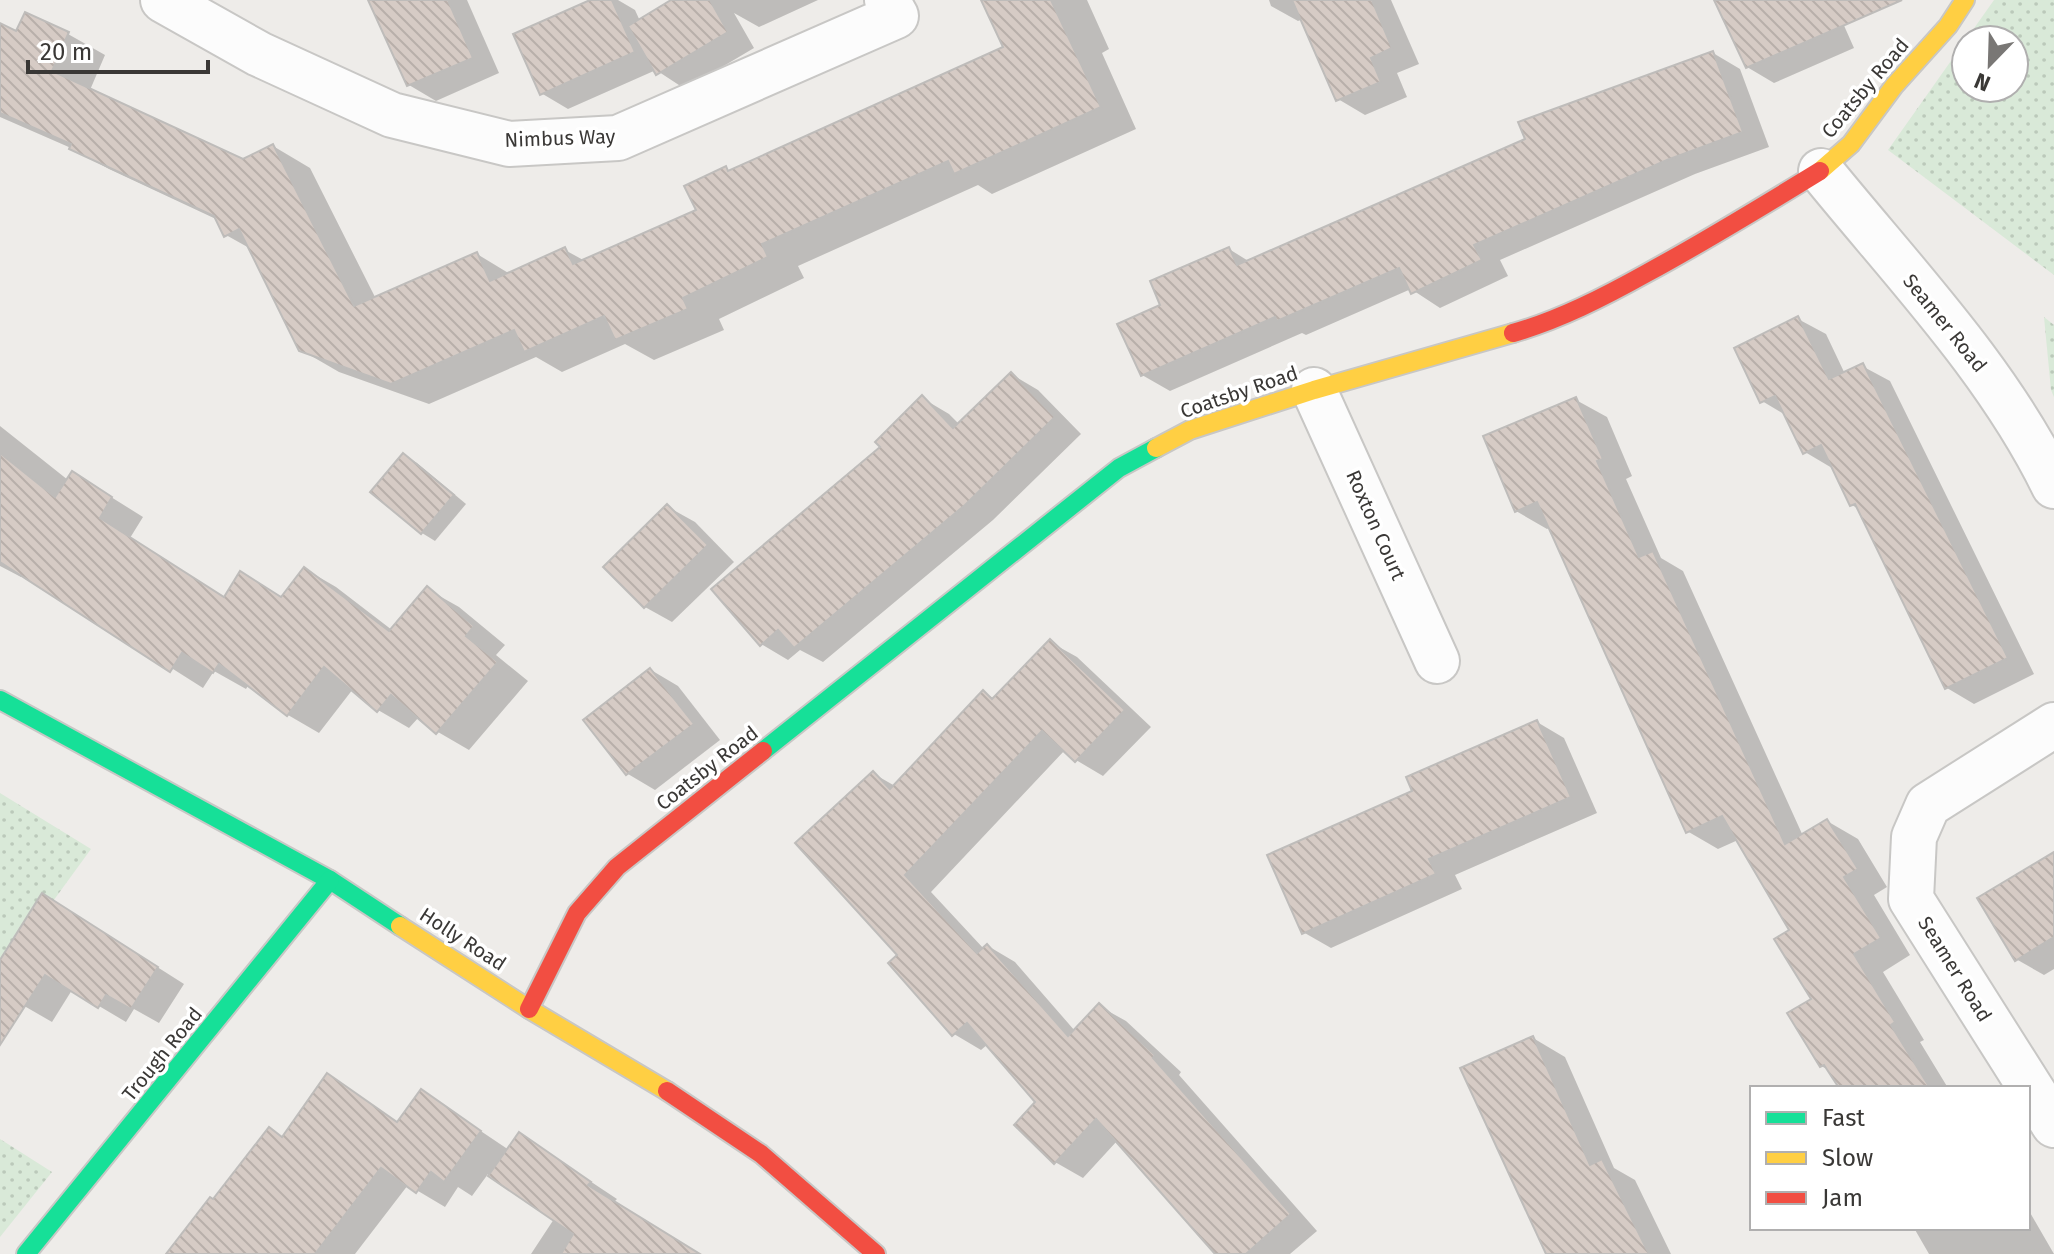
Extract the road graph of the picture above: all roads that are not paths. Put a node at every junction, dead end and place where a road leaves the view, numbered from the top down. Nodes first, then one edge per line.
1 (163, 0) edge
2 (887, 0) edge
3 (1965, 0) edge
4 (1821, 171) junction
5 (1314, 390) junction
6 (2054, 486) edge
7 (1437, 661) dead end
8 (0, 700) edge
9 (2054, 725) edge
10 (330, 880) junction
11 (529, 1009) junction
12 (2029, 1086) edge
13 (2030, 1087) edge
14 (2054, 1125) edge
15 (26, 1254) edge
16 (876, 1254) edge

1 - 2 street, Nimbus Way
3 - 4 street, Coatsby Road
4 - 5 street, Coatsby Road
4 - 6 street, Seamer Road
5 - 7 street, Roxton Court
5 - 11 street, Coatsby Road
8 - 10 street, Holly Road
9 - 12 street, Seamer Road
10 - 11 street, Holly Road
10 - 15 street, Trough Road
11 - 16 street, Holly Road
13 - 14 street, Seamer Road

